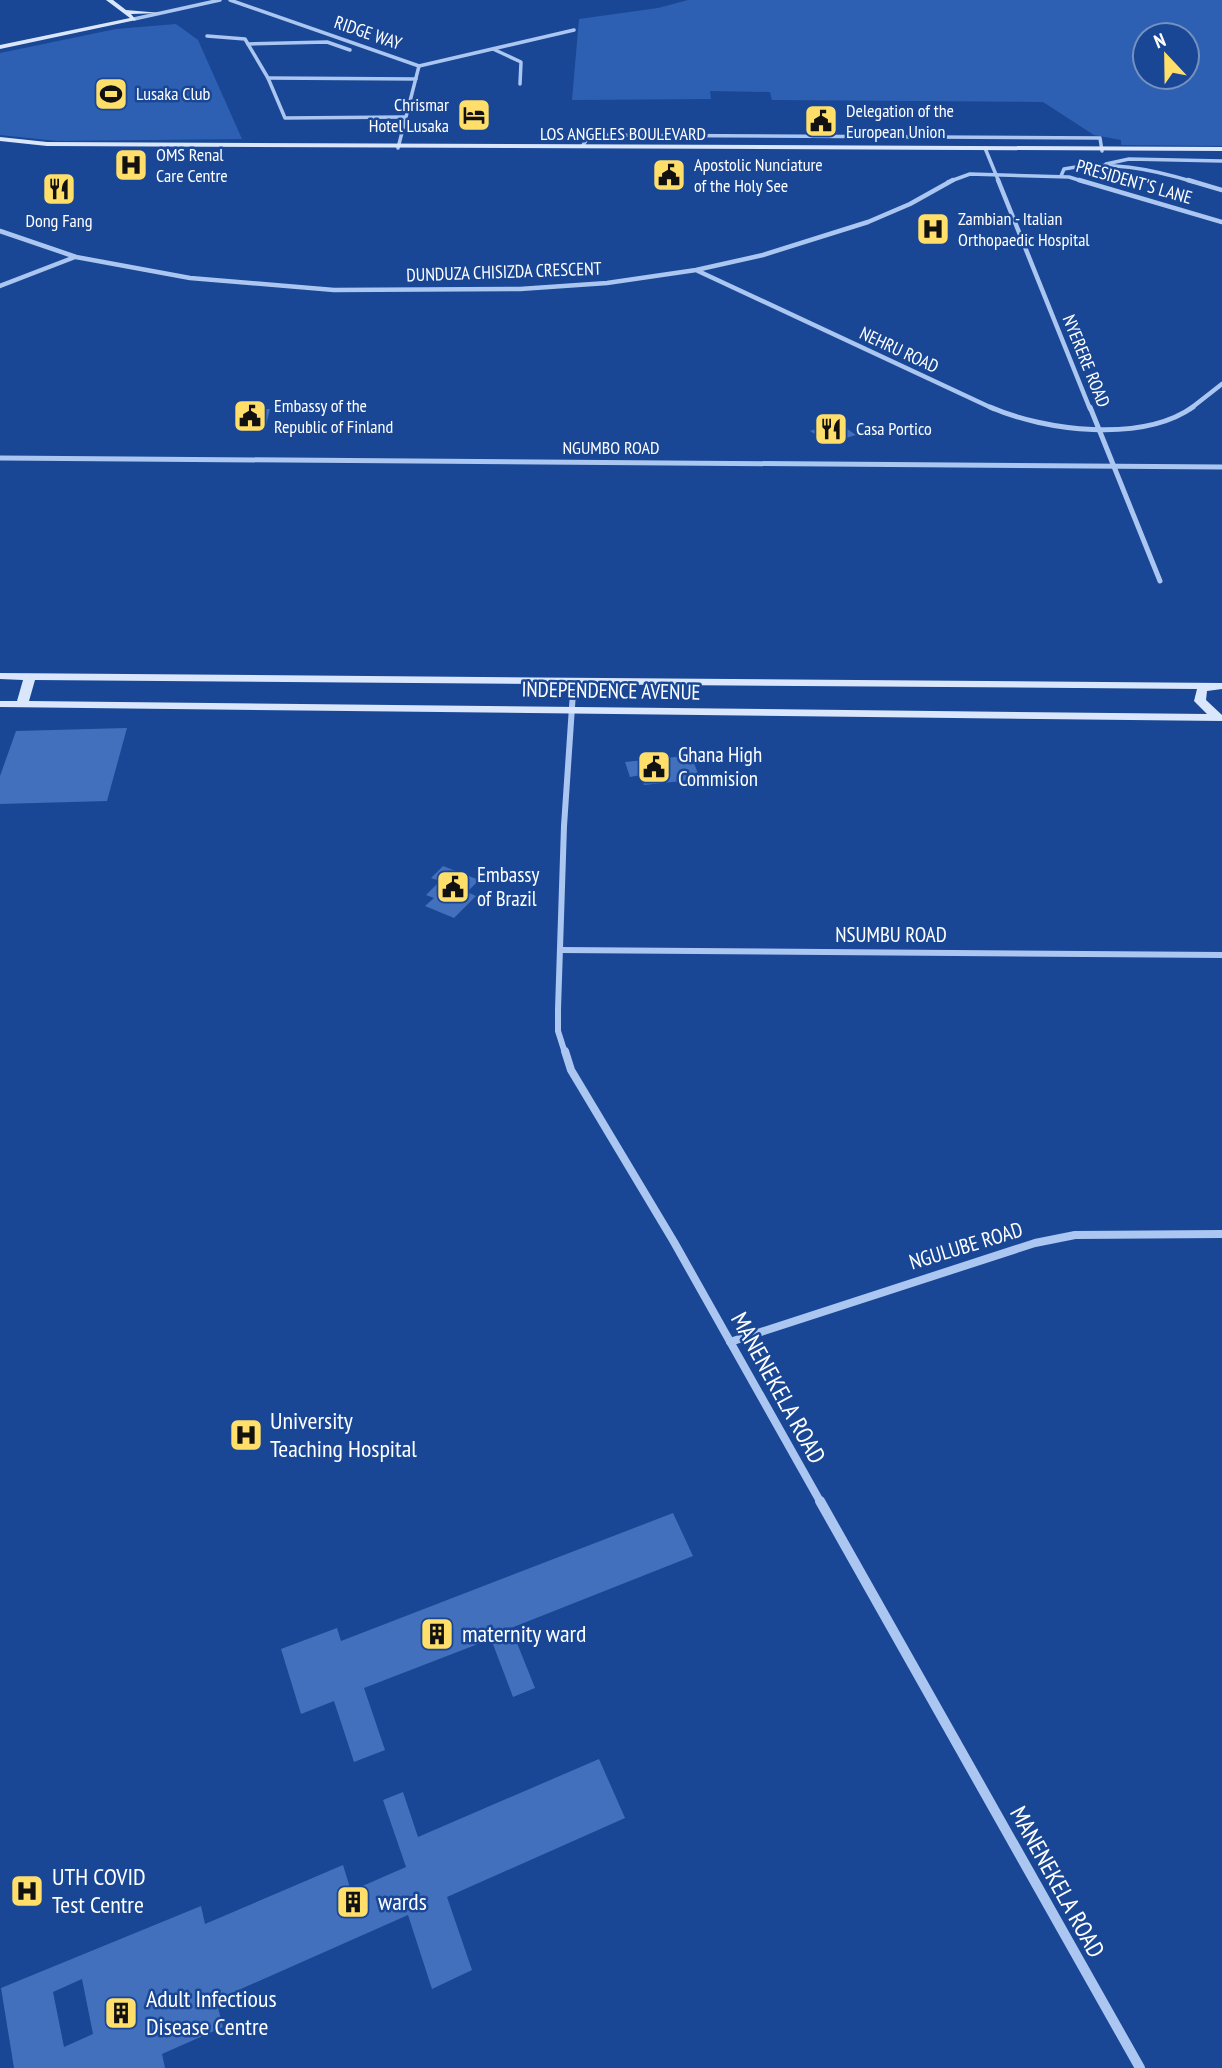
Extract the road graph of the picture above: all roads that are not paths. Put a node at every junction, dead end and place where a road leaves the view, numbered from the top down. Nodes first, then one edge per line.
1 (109, 0) edge
2 (220, 0) edge
3 (230, 0) edge
4 (126, 13) junction
5 (158, 13) junction
6 (134, 19) junction
7 (111, 23) junction
8 (574, 30) dead end
9 (207, 36) dead end
10 (248, 44) junction
11 (0, 47) edge
12 (493, 48) junction
13 (350, 50) dead end
14 (419, 66) junction
15 (268, 78) junction
16 (415, 79) junction
17 (520, 84) dead end
18 (404, 117) junction
19 (0, 144) edge
20 (583, 145) junction
21 (399, 147) junction
22 (986, 149) junction
23 (1102, 150) junction
24 (1222, 150) edge
25 (1222, 160) edge
26 (1102, 165) junction
27 (996, 174) junction
28 (1061, 176) junction
29 (1222, 190) edge
30 (1222, 222) edge
31 (0, 231) edge
32 (76, 257) junction
33 (696, 270) junction
34 (0, 286) edge
35 (1222, 384) edge
36 (1098, 428) junction
37 (0, 457) edge
38 (1114, 467) junction
39 (1222, 467) edge
40 (1160, 581) dead end
41 (0, 676) edge
42 (30, 676) junction
43 (574, 681) junction
44 (1182, 686) junction
45 (1208, 686) junction
46 (1222, 686) edge
47 (0, 704) edge
48 (22, 704) junction
49 (571, 709) junction
50 (1192, 717) junction
51 (1220, 718) edge
52 (561, 950) junction
53 (1222, 955) edge
54 (1222, 1234) edge
55 (730, 1342) junction
56 (1140, 2068) edge

1 - 4 main road
2 - 5 street
3 - 14 street, RIDGE WAY
4 - 5 main road
4 - 6 main road
4 - 7 main road
5 - 6 street
6 - 7 main road
7 - 11 main road
8 - 12 street
9 - 10 street
10 - 13 street
10 - 15 street
12 - 14 street
12 - 17 street
14 - 16 street, RIDGE WAY
15 - 16 street
15 - 18 street
16 - 18 street, RIDGE WAY
18 - 21 street, RIDGE WAY
19 - 21 main road, LOS ANGELES BOULEVARD
19 - 21 main road, LOS ANGELES BOULEVARD
20 - 21 main road, LOS ANGELES BOULEVARD
20 - 22 main road, LOS ANGELES BOULEVARD
20 - 23 street
21 - 22 main road, LOS ANGELES BOULEVARD
22 - 23 main road, LOS ANGELES BOULEVARD
22 - 27 street, NYERERE ROAD
23 - 24 main road, LOS ANGELES BOULEVARD
25 - 26 street
26 - 28 street
26 - 29 street
27 - 28 street, PRESIDENT'S LANE
27 - 33 street, DUNDUZA CHISIZDA CRESCENT
27 - 36 street, NYERERE ROAD
28 - 30 street, PRESIDENT'S LANE
31 - 32 street, DUNDUZA CHISIZDA CRESCENT
32 - 33 street, DUNDUZA CHISIZDA CRESCENT
32 - 34 street
33 - 36 street, NEHRU ROAD
35 - 36 street, NEHRU ROAD
36 - 38 street, NYERERE ROAD
37 - 38 street, NGUMBO ROAD
38 - 39 street, NGUMBO ROAD
38 - 40 street, NYERERE ROAD
41 - 42 main road, INDEPENDENCE AVENUE
42 - 43 main road, INDEPENDENCE AVENUE
42 - 48 main road
43 - 44 main road, INDEPENDENCE AVENUE
43 - 49 street, MANENEKELA ROAD
44 - 45 main road, INDEPENDENCE AVENUE
44 - 50 main road
45 - 46 main road, INDEPENDENCE AVENUE
45 - 51 main road
47 - 48 main road, INDEPENDENCE AVENUE
48 - 49 main road, INDEPENDENCE AVENUE
49 - 50 main road, INDEPENDENCE AVENUE
49 - 52 street, MANENEKELA ROAD
50 - 51 main road, INDEPENDENCE AVENUE
52 - 53 street, NSUMBU ROAD
52 - 55 street, MANENEKELA ROAD
54 - 55 street, NGULUBE ROAD
55 - 56 street, MANENEKELA ROAD

